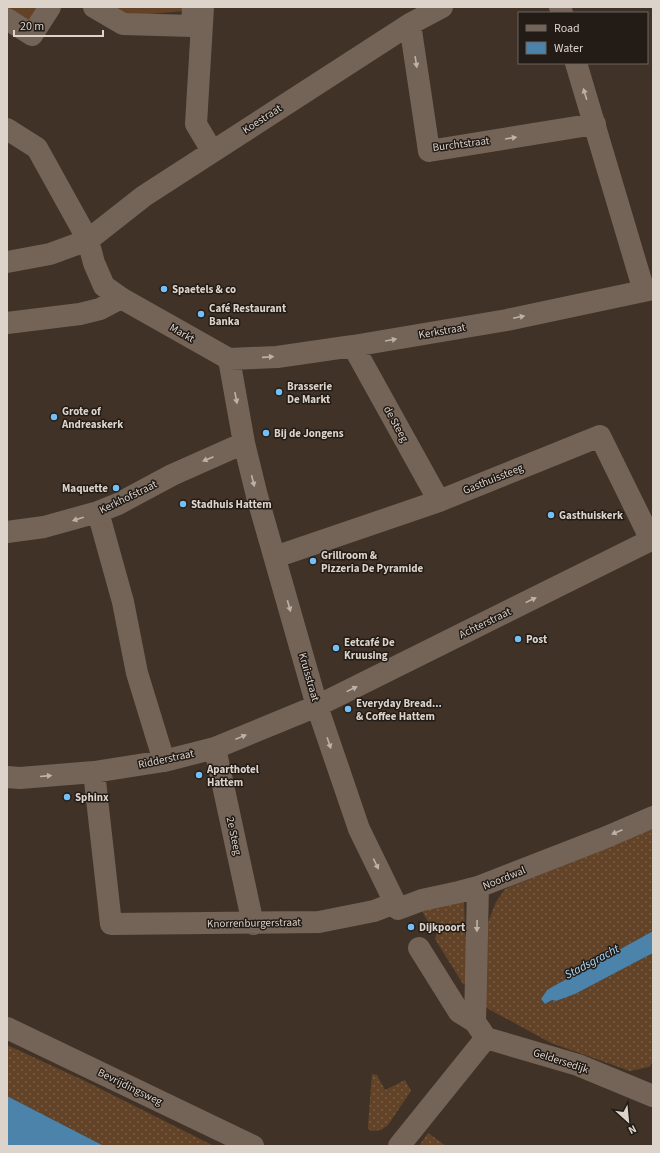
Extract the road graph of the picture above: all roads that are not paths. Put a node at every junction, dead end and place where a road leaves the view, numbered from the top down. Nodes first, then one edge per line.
1 (50, 7) edge
2 (94, 7) edge
3 (193, 7) edge
4 (203, 7) edge
5 (442, 7) edge
6 (7, 19) edge
7 (410, 24) junction
8 (576, 64) edge
9 (595, 124) junction
10 (7, 129) edge
11 (212, 151) junction
12 (88, 240) junction
13 (7, 262) edge
14 (649, 290) edge
15 (121, 298) junction
16 (7, 324) edge
17 (353, 346) junction
18 (229, 359) junction
19 (244, 443) junction
20 (438, 501) junction
21 (98, 512) junction
22 (7, 532) edge
23 (652, 540) edge
24 (275, 557) junction
25 (317, 706) junction
26 (215, 748) junction
27 (164, 761) junction
28 (94, 772) junction
29 (7, 777) edge
30 (653, 817) edge
31 (478, 887) junction
32 (396, 906) junction
33 (253, 924) junction
34 (419, 948) dead end
35 (7, 1028) edge
36 (480, 1030) junction
37 (652, 1093) edge
38 (253, 1146) edge
39 (399, 1146) edge

1 - 6 street
2 - 3 street
4 - 11 street
5 - 7 street, Koestraat
7 -> 9 street, Burchtstraat
7 - 11 street, Koestraat
9 -> 8 street
9 - 14 street
10 - 12 street, Markt
11 - 12 street, Koestraat
12 - 13 street, Koestraat
12 - 15 street, Markt
17 -> 14 street, Kerkstraat
15 - 16 street
15 - 18 street, Markt
18 -> 17 street, Kerkstraat
17 - 20 street, de Steeg
18 -> 19 street
19 -> 21 street, Kerkhofstraat
19 -> 24 street, Kruisstraat
20 - 23 street, Gasthuissteeg
20 - 24 street, Gasthuissteeg
21 -> 22 street, Kerkhofstraat
21 - 27 street
25 -> 23 street, Achterstraat
24 -> 25 street, Kruisstraat
26 -> 25 street, Ridderstraat
25 -> 32 street, Kruisstraat
26 - 27 street, Ridderstraat
26 - 33 street, 2e Steeg
27 - 28 street, Ridderstraat
29 -> 28 street, Ridderstraat
28 - 33 street, Knorrenburgerstraat
30 -> 31 street, Noordwal
31 - 32 street, Knorrenburgerstraat
31 -> 36 street, Noordwal
32 - 33 street, Knorrenburgerstraat
34 - 36 street
35 - 38 street, Bevrijdingsweg
36 - 37 street, Geldersedijk
36 - 39 street

